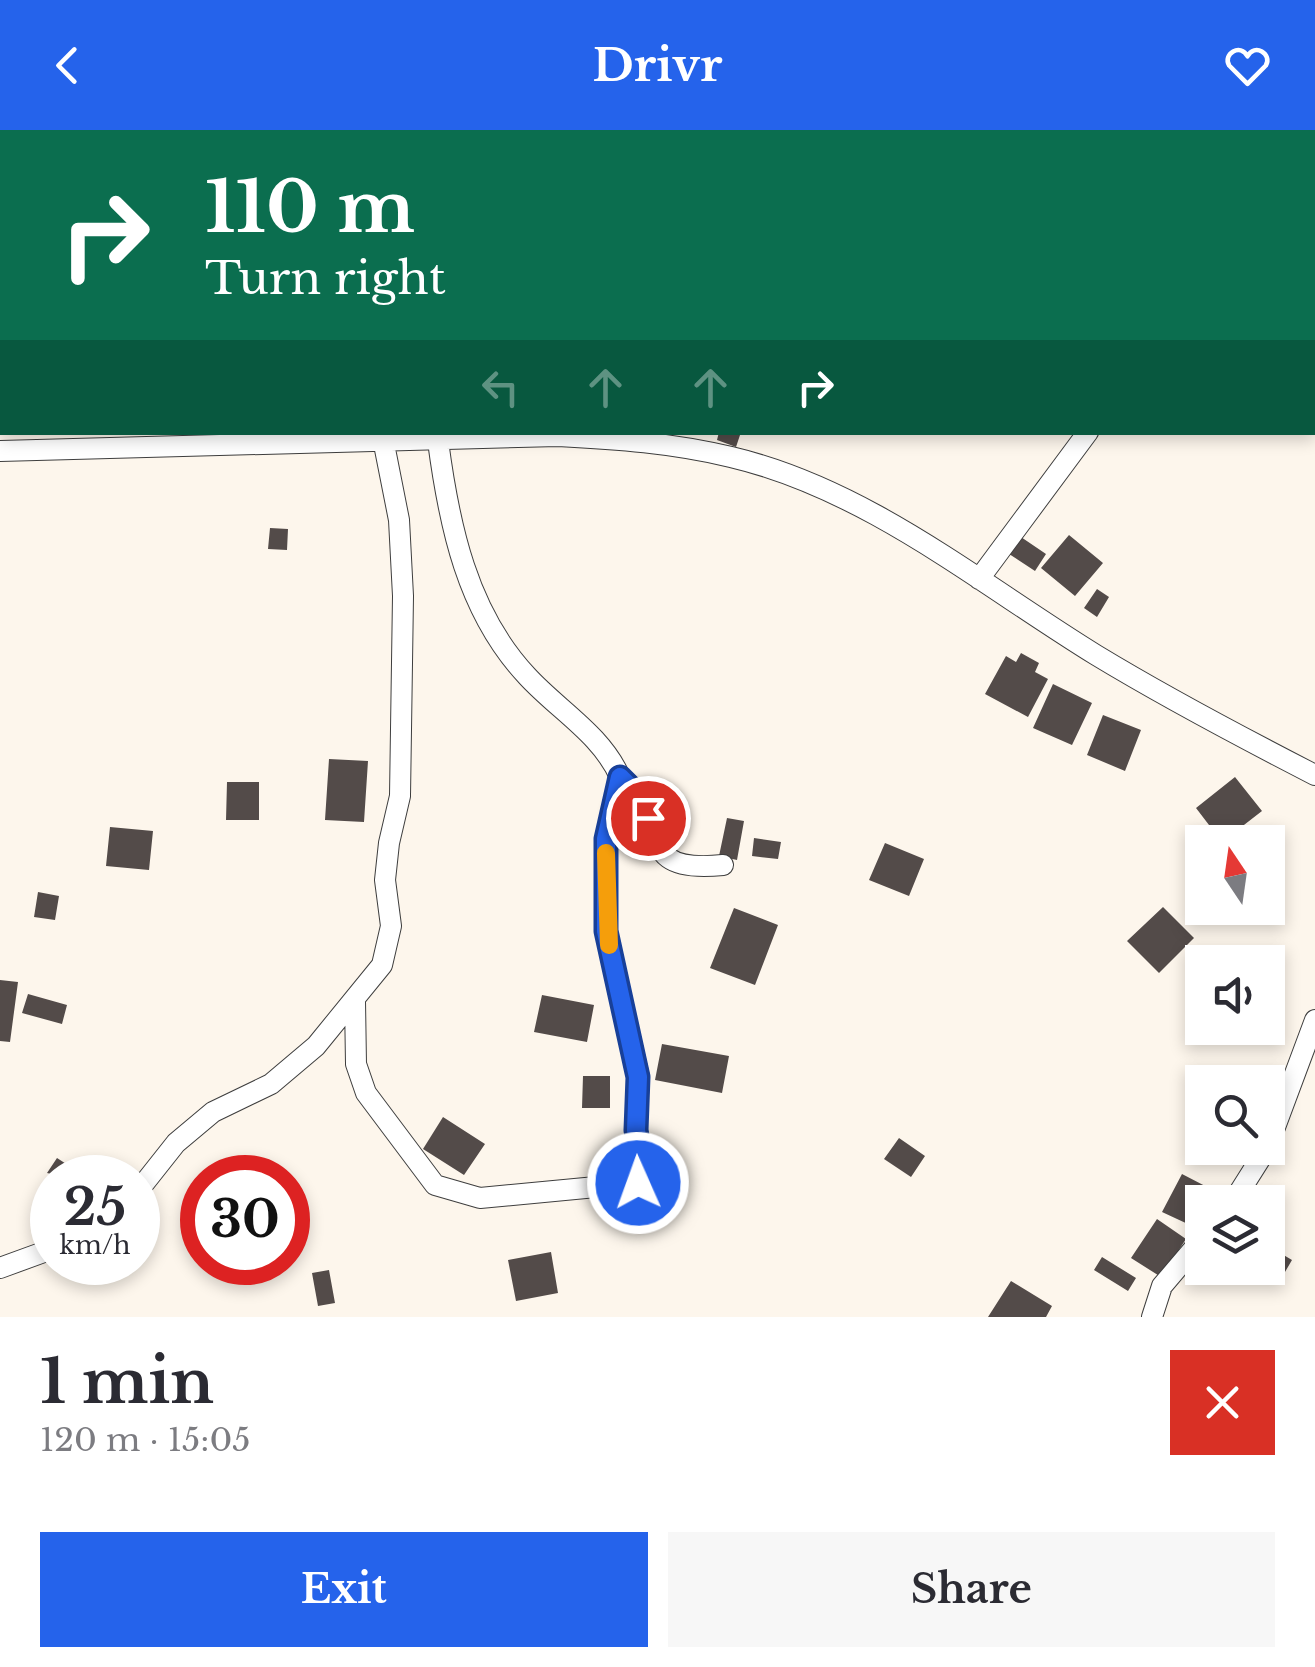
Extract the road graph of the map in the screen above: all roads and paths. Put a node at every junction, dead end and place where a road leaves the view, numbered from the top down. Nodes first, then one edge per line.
1 (1086, 435) edge
2 (383, 438) edge
3 (438, 441) junction
4 (0, 451) edge
5 (979, 579) junction
6 (1315, 776) edge
7 (620, 777) junction
8 (723, 865) dead end
9 (354, 1001) junction
10 (1315, 1020) edge
11 (1285, 1099) edge
12 (160, 1164) edge
13 (30, 1257) edge
14 (1185, 1259) edge
15 (0, 1268) edge
16 (1152, 1317) edge

1 - 5 street
2 - 3 street
2 - 4 street
2 - 9 street
3 - 5 street
3 - 7 street
5 - 6 street
7 - 8 street
7 - 9 street
9 - 12 street
10 - 11 street
13 - 15 street
14 - 16 street

